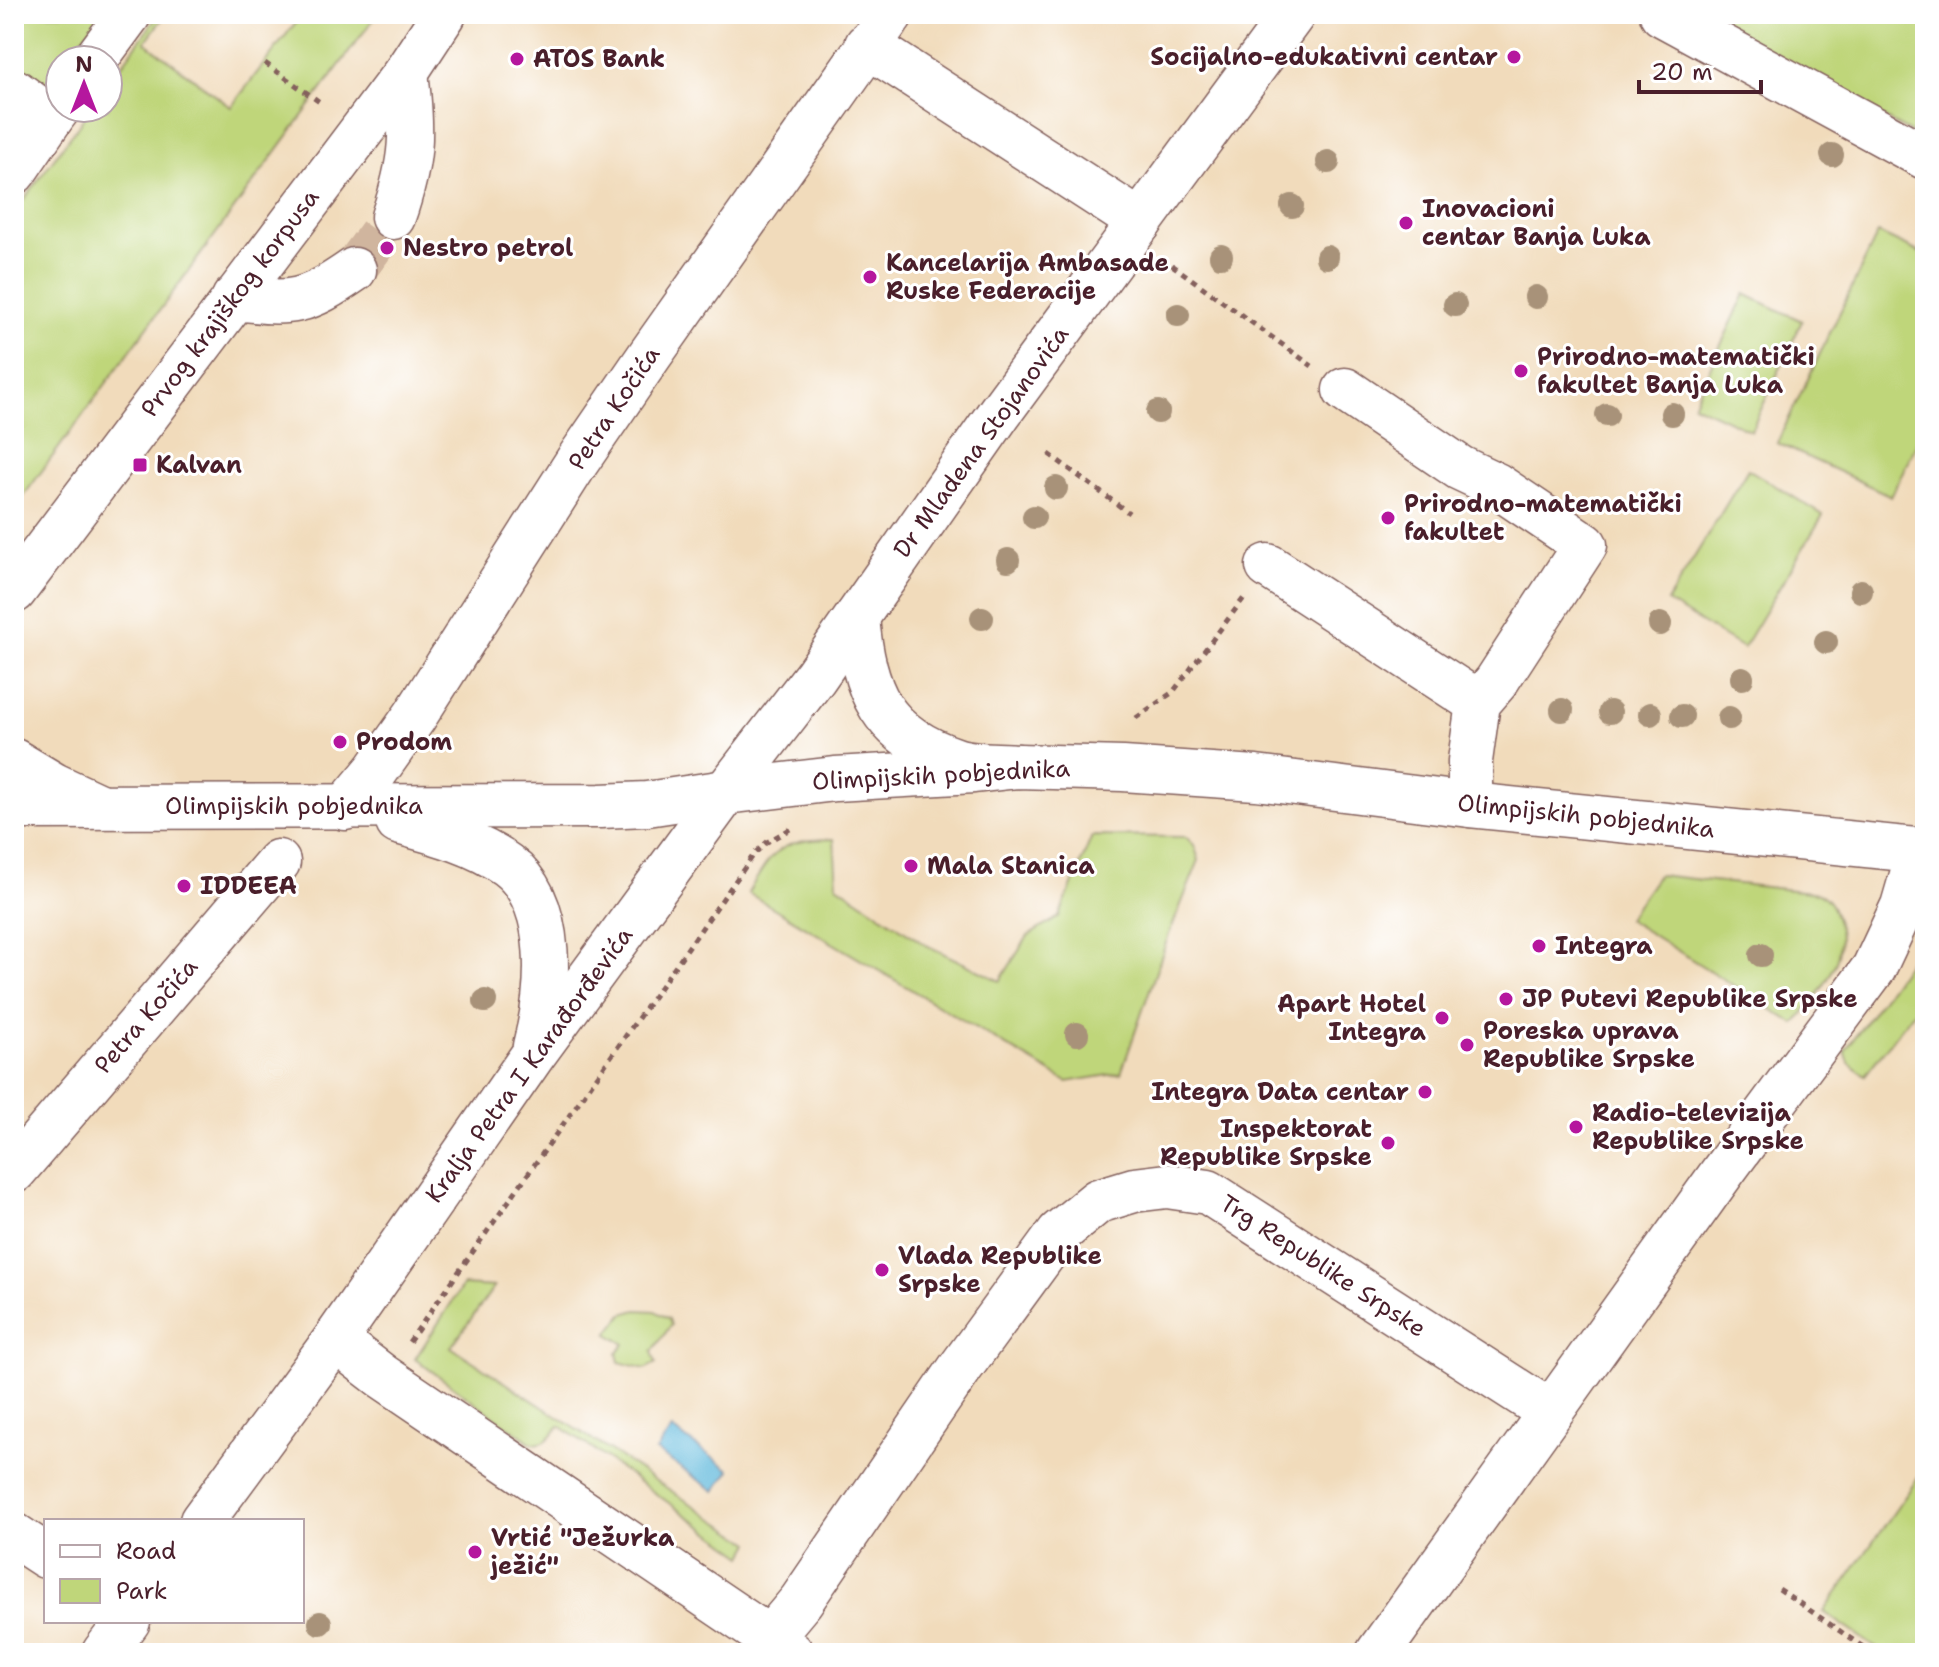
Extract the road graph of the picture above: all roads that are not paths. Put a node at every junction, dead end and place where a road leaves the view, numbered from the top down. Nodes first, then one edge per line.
1 (129, 14) edge
2 (444, 14) edge
3 (1293, 14) edge
4 (1662, 14) edge
5 (879, 29) edge
6 (107, 44) edge
7 (406, 72) junction
8 (14, 91) edge
9 (44, 106) edge
10 (48, 124) edge
11 (1925, 157) edge
12 (14, 172) edge
13 (1140, 222) junction
14 (401, 223) tunnel mouth
15 (363, 276) tunnel mouth
16 (234, 298) junction
17 (1345, 390) road end
18 (1268, 566) road end
19 (14, 591) edge
20 (857, 617) junction
21 (1478, 703) junction
22 (14, 761) edge
23 (1018, 766) junction
24 (726, 792) junction
25 (97, 805) junction
26 (1470, 805) junction
27 (14, 807) edge
28 (345, 808) junction
29 (1922, 851) edge
30 (278, 862) dead end
31 (533, 1055) junction
32 (14, 1171) edge
33 (335, 1340) junction
34 (1550, 1412) junction
35 (203, 1519) edge
36 (14, 1535) edge
37 (44, 1555) edge
38 (126, 1623) edge
39 (781, 1646) edge
40 (104, 1653) edge
41 (1378, 1653) edge

1 - 6 street
2 - 7 street, Prvog krajiškog korpusa
3 - 13 street, Dr Mladena Stojanovića
4 - 11 street
5 - 13 street
5 - 28 street, Petra Kočića
7 - 14 street
7 - 16 street, Prvog krajiškog korpusa
8 - 9 street
10 - 12 street
13 - 20 street, Dr Mladena Stojanovića
15 - 16 street
16 - 19 street, Prvog krajiškog korpusa
17 - 21 street
18 - 21 street
20 - 23 street
20 - 24 street, Dr Mladena Stojanovića
21 - 26 street
22 - 25 street, Olimpijskih pobjednika
23 - 24 street, Olimpijskih pobjednika
23 - 26 street, Olimpijskih pobjednika
24 - 28 street, Olimpijskih pobjednika
24 - 31 street, Kralja Petra I Karađorđevića
25 - 27 street, Olimpijskih pobjednika
25 - 28 street, Olimpijskih pobjednika
26 - 29 street, Olimpijskih pobjednika
28 - 31 street
29 - 34 street
30 - 32 street, Petra Kočića
31 - 33 street, Kralja Petra I Karađorđevića
33 - 35 street, Kralja Petra I Karađorđevića
33 - 39 street
34 - 39 street, Trg Republike Srpske
34 - 41 street
36 - 37 street
38 - 40 street

